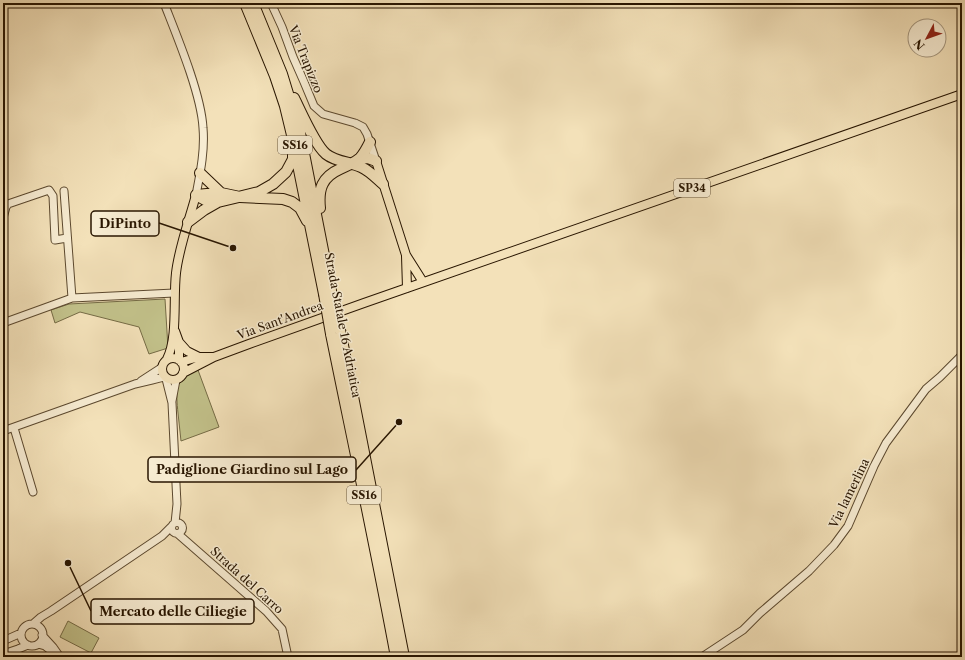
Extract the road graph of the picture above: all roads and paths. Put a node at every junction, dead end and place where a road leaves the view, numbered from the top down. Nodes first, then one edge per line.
1 (164, 3) edge
2 (245, 3) edge
3 (253, 3) edge
4 (271, 3) edge
5 (282, 74) junction
6 (962, 94) edge
7 (292, 135) junction
8 (370, 142) junction
9 (376, 161) junction
10 (357, 163) junction
11 (200, 172) junction
12 (383, 184) junction
13 (64, 191) dead end
14 (196, 195) junction
15 (220, 197) junction
16 (240, 197) junction
17 (3, 218) edge
18 (188, 222) junction
19 (68, 238) junction
20 (319, 247) junction
21 (406, 255) junction
22 (423, 282) junction
23 (407, 288) junction
24 (174, 293) junction
25 (72, 298) junction
26 (3, 322) edge
27 (174, 328) junction
28 (336, 332) junction
29 (178, 342) junction
30 (962, 355) edge
31 (199, 357) junction
32 (214, 357) junction
33 (167, 359) junction
34 (180, 361) junction
35 (161, 368) junction
36 (183, 373) junction
37 (165, 378) junction
38 (152, 380) junction
39 (176, 380) junction
40 (135, 384) junction
41 (169, 393) junction
42 (172, 403) junction
43 (14, 428) junction
44 (3, 431) edge
45 (33, 492) dead end
46 (177, 528) junction
47 (51, 610) junction
48 (33, 624) junction
49 (21, 633) junction
50 (42, 633) junction
51 (4, 640) edge
52 (38, 644) junction
53 (28, 645) junction
54 (3, 654) edge
55 (59, 657) edge
56 (288, 657) edge
57 (396, 657) edge
58 (404, 657) edge
59 (702, 657) edge

1 - 11 street
2 - 7 highway, Strada Statale 16 Adriatica / SS16
3 - 5 highway, Strada Statale 16 Adriatica / SS16
4 - 8 street, Via Trapizzo
5 - 10 highway
5 - 20 highway, Strada Statale 16 Adriatica / SS16
6 - 22 main road, SP34
7 - 16 highway
7 - 20 highway, Strada Statale 16 Adriatica / SS16
8 - 9 street, Via Trapizzo
8 - 10 highway
9 - 10 highway
9 - 12 main road
10 - 12 highway
10 - 20 highway
11 - 14 street
11 - 15 highway
12 - 21 main road
13 - 19 street
14 - 15 highway
14 - 18 main road
15 - 16 highway
15 - 18 highway
16 - 20 highway
17 - 19 street
18 - 24 main road
19 - 25 street
20 - 28 highway, Strada Statale 16 Adriatica / SS16, bridge
21 - 22 main road
21 - 23 main road
22 - 23 main road, Via Sant'Andrea
23 - 32 main road, Via Sant'Andrea
24 - 25 street
24 - 27 main road
25 - 26 street
27 - 29 main road
27 - 33 main road
28 - 57 highway, Strada Statale 16 Adriatica / SS16
28 - 58 highway, Strada Statale 16 Adriatica / SS16
29 - 31 main road
29 - 34 main road
30 - 59 street, Via lamerlina
31 - 32 main road, Via Sant'Andrea
31 - 34 main road, Via Sant'Andrea
32 - 36 main road, Via Sant'Andrea
33 - 34 main road, Via Sant'Andrea
33 - 35 main road
34 - 36 main road
35 - 37 main road
35 - 40 street
36 - 39 main road, Via Sant'Andrea
37 - 38 street
37 - 39 main road
37 - 41 street
38 - 40 street
38 - 41 street
39 - 42 street
40 - 43 street
41 - 42 street
42 - 46 street
43 - 44 street
43 - 45 street
46 - 47 street
46 - 56 street, Strada del Carro
47 - 48 street
47 - 50 street
48 - 49 street
48 - 50 street
49 - 51 street
49 - 53 street
50 - 52 street
50 - 55 street
52 - 53 street
52 - 55 street
53 - 54 street

